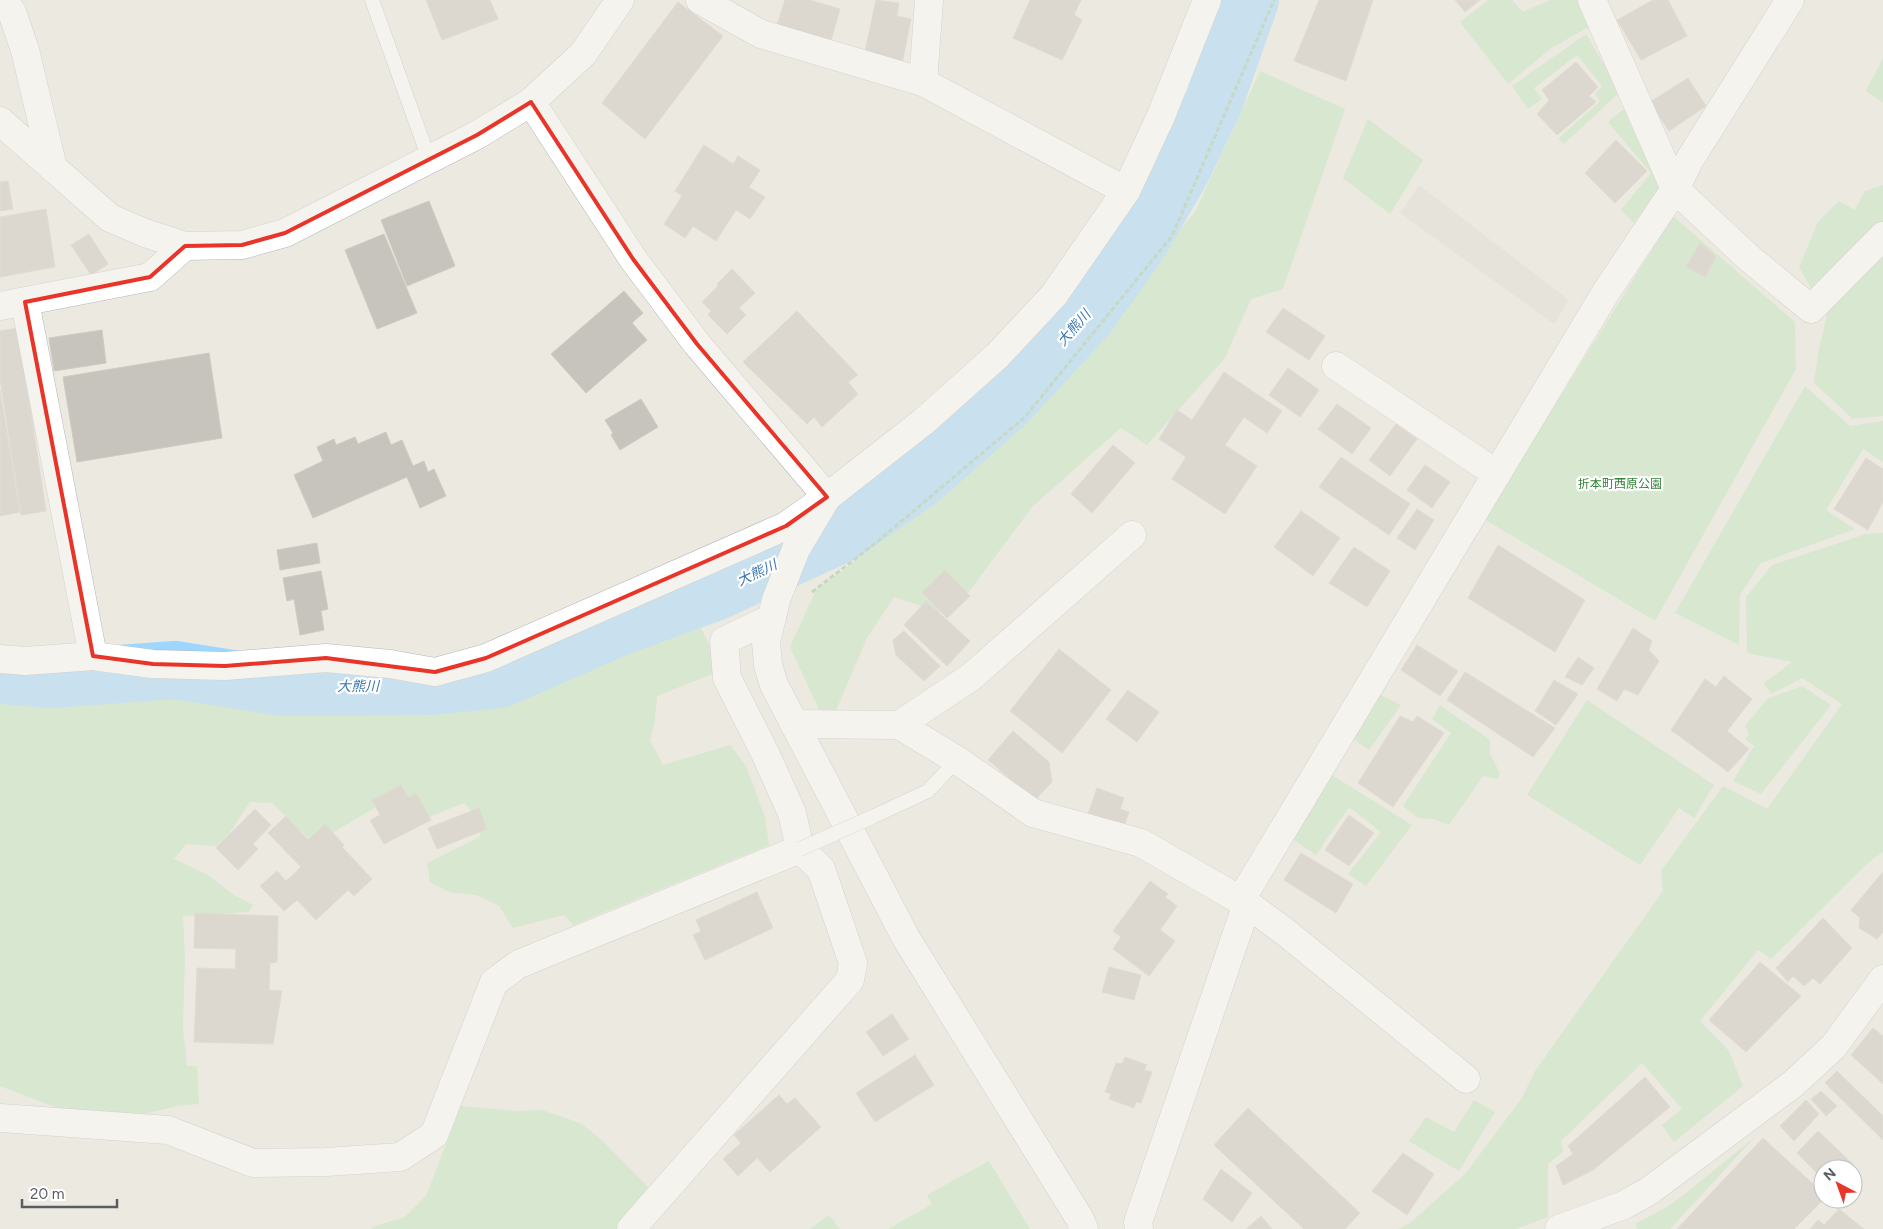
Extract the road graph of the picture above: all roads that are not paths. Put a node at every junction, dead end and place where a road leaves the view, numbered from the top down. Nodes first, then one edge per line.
1 (4, 0) edge
2 (372, 0) edge
3 (620, 0) edge
4 (700, 0) edge
5 (929, 0) edge
6 (1207, 0) edge
7 (1592, 0) edge
8 (1790, 0) edge
9 (923, 82) junction
10 (531, 102) junction
11 (0, 122) edge
12 (429, 159) junction
13 (53, 168) junction
14 (1675, 189) junction
15 (1126, 191) junction
16 (1883, 236) edge
17 (185, 246) junction
18 (12, 304) edge
19 (1336, 366) dead end
20 (1497, 474) junction
21 (827, 497) junction
22 (1132, 535) dead end
23 (774, 609) junction
24 (93, 656) junction
25 (0, 659) edge
26 (794, 724) junction
27 (899, 725) junction
28 (957, 760) junction
29 (800, 849) junction
30 (1247, 904) junction
31 (1883, 979) edge
32 (1466, 1078) dead end
33 (0, 1118) edge
34 (631, 1229) edge
35 (1084, 1229) edge
36 (1139, 1229) edge
37 (1560, 1229) edge

1 - 13 street
2 - 12 lane
3 - 10 street
4 - 9 street
5 - 9 street
6 - 15 street
7 - 14 street
8 - 14 street
9 - 15 street
10 - 12 street
10 - 21 street
11 - 13 street
12 - 17 street
13 - 17 street
14 - 16 street
14 - 20 street
15 - 21 street
17 - 18 street
18 - 24 street
19 - 20 street
20 - 30 street
21 - 23 street
21 - 24 street
22 - 27 street
23 - 26 street
23 - 29 street
24 - 25 street
26 - 27 street
26 - 35 street
27 - 28 street
28 - 29 lane, bridge
28 - 30 street
29 - 33 street
29 - 34 street
30 - 32 street
30 - 36 street
31 - 37 street

